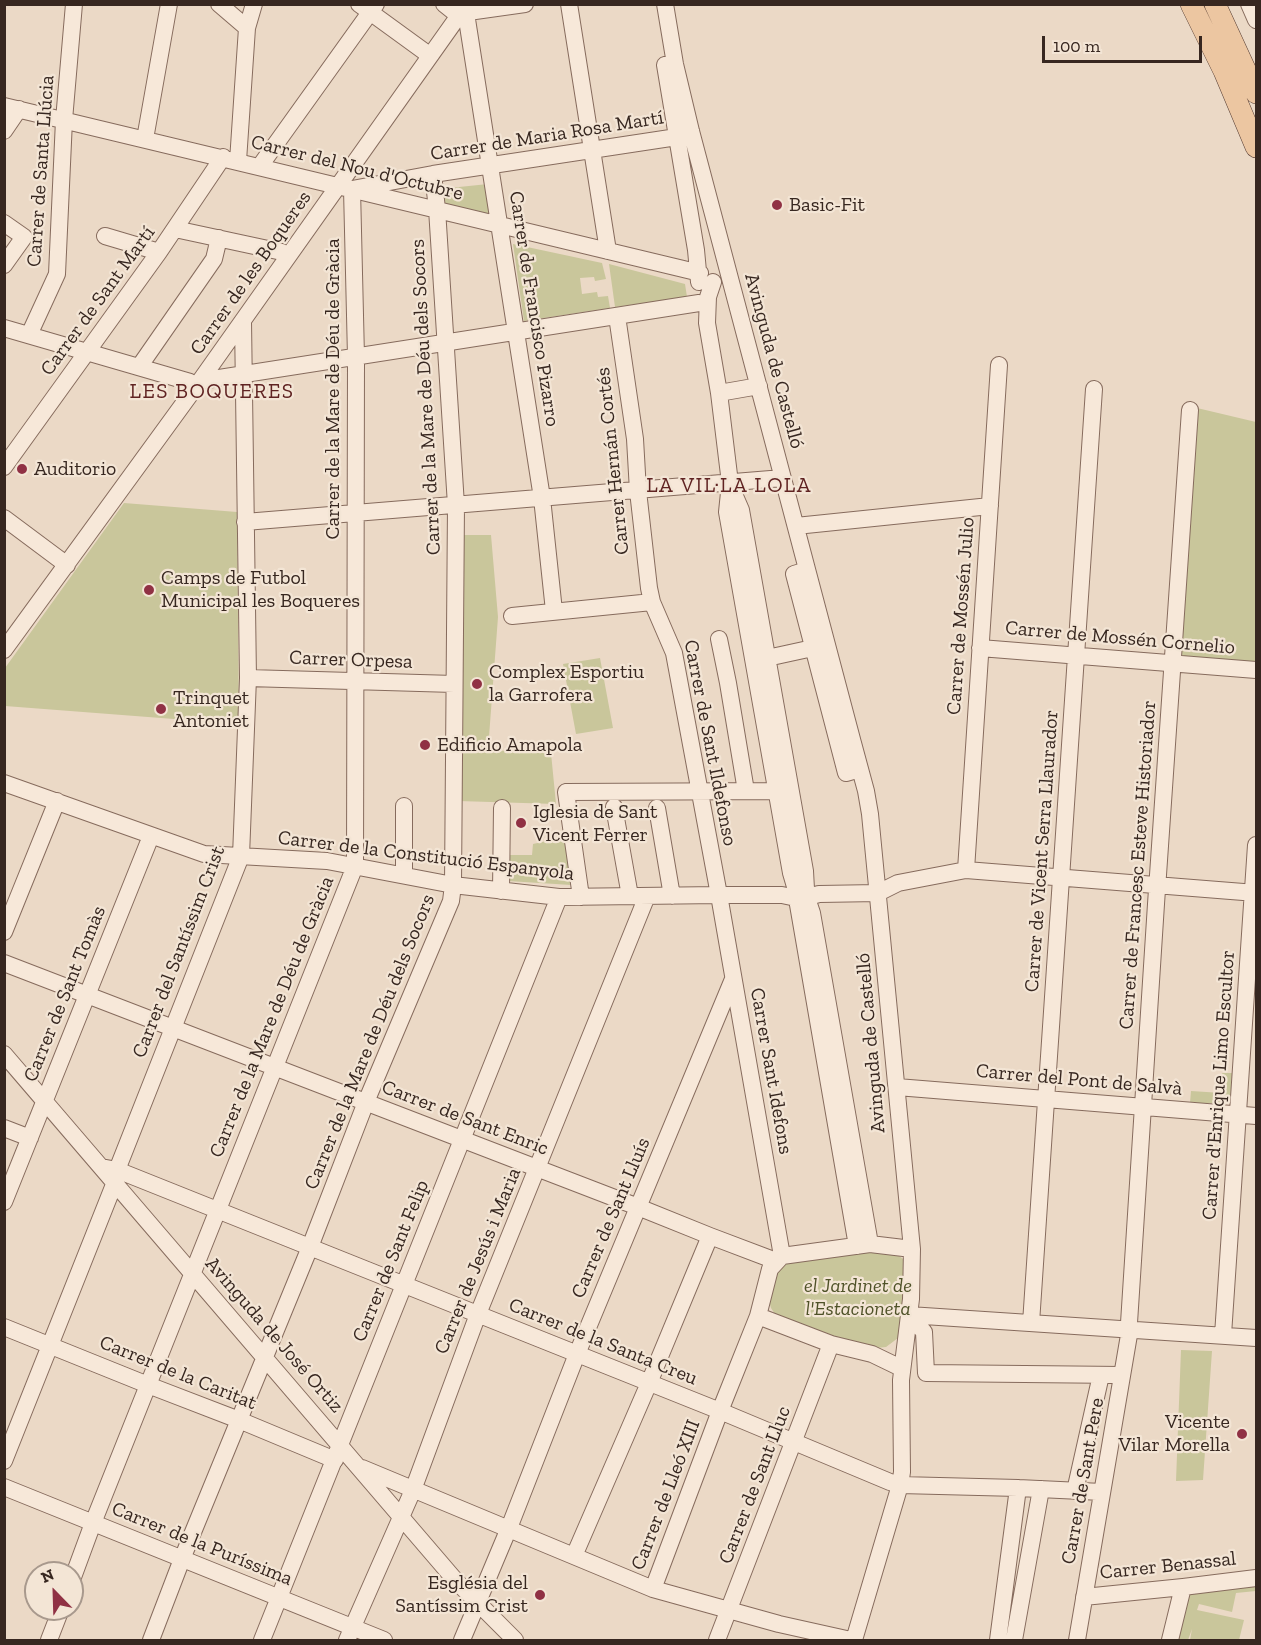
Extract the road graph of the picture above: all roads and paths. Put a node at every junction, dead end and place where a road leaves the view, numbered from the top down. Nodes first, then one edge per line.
1 (74, 4) edge
2 (169, 4) edge
3 (219, 4) edge
4 (254, 4) edge
5 (525, 4) edge
6 (569, 4) edge
7 (655, 4) edge
8 (664, 4) edge
9 (1191, 4) edge
10 (1215, 4) edge
11 (1249, 4) edge
12 (368, 7) edge
13 (458, 9) edge
14 (1257, 20) edge
15 (246, 28) junction
16 (425, 52) junction
17 (1257, 93) edge
18 (12, 108) edge
19 (64, 120) junction
20 (4, 131) edge
21 (677, 137) junction
22 (145, 139) junction
23 (1257, 147) edge
24 (592, 150) junction
25 (230, 159) junction
26 (491, 165) junction
27 (260, 166) junction
28 (433, 174) junction
29 (340, 186) junction
30 (437, 209) junction
31 (4, 223) edge
32 (500, 224) junction
33 (175, 229) junction
34 (105, 236) dead end
35 (219, 238) junction
36 (722, 247) junction
37 (696, 250) junction
38 (608, 251) junction
39 (159, 252) junction
40 (282, 252) junction
41 (4, 265) edge
42 (727, 267) junction
43 (706, 278) junction
44 (699, 303) junction
45 (617, 316) junction
46 (243, 321) junction
47 (707, 323) junction
48 (4, 328) edge
49 (516, 332) junction
50 (29, 335) junction
51 (446, 343) junction
52 (87, 352) junction
53 (356, 357) junction
54 (999, 365) dead end
55 (139, 367) junction
56 (243, 375) junction
57 (195, 382) junction
58 (759, 386) junction
59 (1094, 389) dead end
60 (718, 393) junction
61 (1190, 410) dead end
62 (4, 467) edge
63 (783, 478) junction
64 (730, 483) junction
65 (638, 491) junction
66 (542, 498) junction
67 (456, 505) junction
68 (990, 506) junction
69 (355, 513) junction
70 (4, 518) edge
71 (245, 522) junction
72 (796, 525) junction
73 (63, 562) junction
74 (652, 602) junction
75 (554, 611) junction
76 (512, 616) dead end
77 (4, 636) edge
78 (719, 639) dead end
79 (820, 646) junction
80 (980, 648) junction
81 (4, 650) edge
82 (1076, 656) junction
83 (767, 658) junction
84 (1172, 663) junction
85 (1257, 670) edge
86 (248, 678) junction
87 (355, 681) junction
88 (764, 681) junction
89 (728, 683) junction
90 (454, 684) junction
91 (4, 783) edge
92 (746, 791) junction
93 (784, 791) junction
94 (700, 792) junction
95 (57, 801) junction
96 (404, 806) dead end
97 (614, 807) dead end
98 (502, 808) dead end
99 (657, 808) dead end
100 (151, 836) junction
101 (1257, 845) edge
102 (242, 856) junction
103 (354, 866) junction
104 (966, 870) junction
105 (404, 875) junction
106 (1061, 877) junction
107 (453, 885) junction
108 (1157, 885) junction
109 (501, 891) junction
110 (878, 893) junction
111 (1255, 893) edge
112 (801, 894) junction
113 (719, 895) junction
114 (630, 896) junction
115 (647, 896) junction
116 (672, 896) junction
117 (559, 897) junction
118 (581, 897) junction
119 (4, 932) edge
120 (4, 963) edge
121 (734, 979) junction
122 (87, 995) junction
123 (173, 1028) junction
124 (4, 1054) edge
125 (274, 1067) junction
126 (897, 1087) junction
127 (1046, 1099) junction
128 (45, 1101) junction
129 (366, 1102) junction
130 (1144, 1107) junction
131 (1238, 1114) junction
132 (1257, 1116) edge
133 (4, 1128) edge
134 (30, 1138) junction
135 (462, 1139) junction
136 (537, 1168) junction
137 (111, 1173) junction
138 (4, 1202) edge
139 (638, 1207) junction
140 (217, 1210) junction
141 (710, 1236) junction
142 (864, 1245) junction
143 (310, 1247) junction
144 (912, 1249) junction
145 (779, 1258) junction
146 (193, 1273) junction
147 (404, 1285) junction
148 (910, 1311) junction
149 (478, 1314) junction
150 (758, 1316) junction
151 (1032, 1319) junction
152 (1129, 1326) junction
153 (4, 1327) edge
154 (1257, 1330) edge
155 (1223, 1332) junction
156 (1257, 1338) edge
157 (831, 1344) junction
158 (50, 1345) junction
159 (577, 1354) junction
160 (265, 1358) junction
161 (902, 1361) junction
162 (1101, 1375) junction
163 (1122, 1375) junction
164 (649, 1383) junction
165 (148, 1385) junction
166 (720, 1411) junction
167 (239, 1420) junction
168 (794, 1441) junction
169 (337, 1452) junction
170 (4, 1461) edge
171 (358, 1467) junction
172 (900, 1485) junction
173 (4, 1487) edge
174 (1018, 1488) junction
175 (1041, 1489) junction
176 (412, 1490) junction
177 (1075, 1491) junction
178 (1102, 1492) junction
179 (401, 1517) junction
180 (93, 1523) junction
181 (509, 1528) junction
182 (574, 1556) junction
183 (182, 1559) junction
184 (79, 1561) edge
185 (1257, 1578) edge
186 (1183, 1587) junction
187 (653, 1589) junction
188 (1084, 1597) junction
189 (279, 1598) junction
190 (477, 1603) junction
191 (730, 1611) junction
192 (56, 1621) edge
193 (779, 1624) junction
194 (349, 1634) edge
195 (49, 1641) edge
196 (151, 1641) edge
197 (262, 1641) edge
198 (384, 1641) edge
199 (462, 1641) edge
200 (515, 1641) edge
201 (717, 1641) edge
202 (777, 1641) edge
203 (853, 1641) edge
204 (998, 1641) edge
205 (1014, 1641) edge
206 (1077, 1641) edge
207 (1170, 1641) edge

1 - 19 street, Carrer de Santa Llúcia
2 - 22 street
3 - 15 street
4 - 15 street
5 - 13 street
6 - 24 street
7 - 21 street
8 - 36 street
9 - 23 main road
10 - 17 main road
11 - 14 street
12 - 16 street
12 - 27 street
13 - 16 street, Carrer de les Boqueres
13 - 26 street, Carrer de Francisco Pizarro
13 - 29 street, Carrer de les Boqueres
15 - 25 street
16 - 29 street, Carrer de les Boqueres
18 - 19 street, Carrer del Nou d'Octubre
18 - 20 street
19 - 22 street, Carrer del Nou d'Octubre
19 - 50 street, Carrer de Santa Llúcia
21 - 24 street, Carrer de Maria Rosa Martí
21 - 37 street
22 - 25 street, Carrer del Nou d'Octubre
24 - 26 street, Carrer de Maria Rosa Martí
24 - 38 street
25 - 27 street, Carrer del Nou d'Octubre
25 - 33 street, Carrer de Sant Martí
26 - 28 street, Carrer de Maria Rosa Martí
26 - 32 street, Carrer de Francisco Pizarro
27 - 29 street, Carrer del Nou d'Octubre
28 - 29 street, Carrer de Maria Rosa Martí
28 - 30 street, Carrer de la Mare de Déu dels Socors
29 - 30 street, Carrer del Nou d'Octubre
29 - 40 street, Carrer de les Boqueres
29 - 46 street, Carrer de les Boqueres
29 - 53 street, Carrer de la Mare de Déu de Gràcia
30 - 32 street, Carrer del Nou d'Octubre
30 - 51 street, Carrer de la Mare de Déu dels Socors
31 - 41 street
32 - 38 street, Carrer del Nou d'Octubre
32 - 49 street, Carrer de Francisco Pizarro
33 - 35 street
33 - 39 street, Carrer de Sant Martí
34 - 39 street
35 - 40 street
35 - 55 street
36 - 37 street
36 - 42 street, Avinguda de Castelló
37 - 43 street
38 - 43 street, Carrer del Nou d'Octubre
39 - 52 street, Carrer de Sant Martí
40 - 57 street, Carrer de les Boqueres
42 - 43 street
42 - 58 street, Avinguda de Castelló
43 - 44 street
43 - 47 street
44 - 45 street
44 - 47 street
45 - 49 street
45 - 65 street, Carrer Hernán Cortés
46 - 56 street, Carrer del Santíssim Crist
46 - 57 street, Carrer de les Boqueres
47 - 60 street
48 - 50 street
49 - 51 street
49 - 66 street, Carrer de Francisco Pizarro
50 - 52 street
51 - 53 street
51 - 67 street, Carrer de la Mare de Déu dels Socors
52 - 55 street
52 - 62 street, Carrer de Sant Martí
53 - 56 street
53 - 69 street, Carrer de la Mare de Déu de Gràcia
54 - 68 street, Carrer de Mossén Julio
55 - 57 street
56 - 57 street
56 - 71 street, Carrer del Santíssim Crist
57 - 73 street, Carrer de les Boqueres
58 - 60 street
58 - 63 street, Avinguda de Castelló
59 - 82 street, Carrer de Vicent Serra Llaurador
60 - 64 street
61 - 84 street, Carrer de Francesc Esteve Historiador
63 - 64 street
63 - 72 street, Avinguda de Castelló
64 - 65 street
64 - 83 street
64 - 88 street
65 - 66 street
65 - 74 street, Carrer Hernán Cortés
66 - 67 street
66 - 75 street, Carrer de Francisco Pizarro
67 - 69 street
67 - 90 street, Carrer de la Mare de Déu dels Socors
68 - 72 street
68 - 80 street, Carrer de Mossén Julio
69 - 71 street
69 - 87 street, Carrer de la Mare de Déu de Gràcia
70 - 73 street
71 - 86 street, Carrer del Santíssim Crist
72 - 79 street, Avinguda de Castelló
73 - 77 street, Carrer de les Boqueres
73 - 81 street, Carrer de les Boqueres
74 - 75 street
74 - 94 street, Carrer de Sant Ildefonso
75 - 76 street
78 - 89 street
79 - 83 street
79 - 110 street, Avinguda de Castelló
80 - 82 street, Carrer de Mossén Cornelio
80 - 104 street, Carrer de Mossén Julio
82 - 84 street, Carrer de Mossén Cornelio
82 - 106 street, Carrer de Vicent Serra Llaurador
83 - 88 street
84 - 85 street, Carrer de Mossén Cornelio
84 - 108 street, Carrer de Francesc Esteve Historiador
86 - 87 street, Carrer Orpesa
86 - 102 street, Carrer del Santíssim Crist
87 - 90 street, Carrer Orpesa
87 - 103 street, Carrer de la Mare de Déu de Gràcia
88 - 89 street
88 - 93 street
89 - 92 street
90 - 107 street, Carrer de la Mare de Déu dels Socors
91 - 95 street, Carrer de la Constitució Espanyola
92 - 93 street
92 - 94 street
93 - 112 street
94 - 113 street, Carrer de Sant Ildefonso
94 - 118 street
95 - 100 street, Carrer de la Constitució Espanyola
95 - 119 street
96 - 105 street
97 - 114 street
98 - 109 street
99 - 116 street
100 - 102 street, Carrer de la Constitució Espanyola
100 - 122 street, Carrer de Sant Tomàs
101 - 111 street, Carrer d'Enrique Limo Escultor
102 - 103 street, Carrer de la Constitució Espanyola
102 - 123 street, Carrer del Santíssim Crist
103 - 105 street, Carrer de la Constitució Espanyola
103 - 125 street, Carrer de la Mare de Déu de Gràcia
104 - 106 street
104 - 110 street
105 - 107 street, Carrer de la Constitució Espanyola
106 - 108 street
106 - 127 street, Carrer de Vicent Serra Llaurador
107 - 109 street, Carrer de la Constitució Espanyola
107 - 129 street, Carrer de la Mare de Déu dels Socors
108 - 111 street
108 - 130 street, Carrer de Francesc Esteve Historiador
109 - 117 street, Carrer de la Constitució Espanyola
110 - 112 street, Carrer de la Constitució Espanyola
110 - 126 street, Avinguda de Castelló
111 - 131 street, Carrer d'Enrique Limo Escultor
112 - 113 street, Carrer de la Constitució Espanyola
112 - 142 street
113 - 116 street, Carrer de la Constitució Espanyola
113 - 121 street, Carrer Sant Idefons
114 - 115 street, Carrer de la Constitució Espanyola
114 - 118 street, Carrer de la Constitució Espanyola
115 - 116 street, Carrer de la Constitució Espanyola
115 - 136 street, Carrer de Jesús i Maria
117 - 118 street, Carrer de la Constitució Espanyola
117 - 135 street, Carrer de Sant Felip
120 - 122 street, Carrer de Sant Enric
121 - 139 street, Carrer de Sant Lluís
121 - 145 street, Carrer Sant Idefons
122 - 123 street, Carrer de Sant Enric
122 - 128 street, Carrer de Sant Tomàs
123 - 125 street, Carrer de Sant Enric
123 - 137 street, Carrer del Santíssim Crist
124 - 128 street, Avinguda de José Ortiz
125 - 129 street, Carrer de Sant Enric
125 - 140 street, Carrer de la Mare de Déu de Gràcia
126 - 127 street, Carrer del Pont de Salvà
126 - 144 street, Avinguda de Castelló
127 - 130 street, Carrer del Pont de Salvà
127 - 151 street, Carrer de Vicent Serra Llaurador
128 - 134 street, Carrer de Sant Tomàs
128 - 137 street, Avinguda de José Ortiz
129 - 135 street, Carrer de Sant Enric
129 - 143 street, Carrer de la Mare de Déu dels Socors
130 - 131 street, Carrer del Pont de Salvà
130 - 152 street, Carrer de Francesc Esteve Historiador
131 - 132 street, Carrer del Pont de Salvà
131 - 155 street, Carrer d'Enrique Limo Escultor
133 - 134 street
134 - 138 street, Carrer de Sant Tomàs
135 - 136 street, Carrer de Sant Enric
135 - 147 street, Carrer de Sant Felip
136 - 139 street, Carrer de Sant Enric
136 - 149 street, Carrer de Jesús i Maria
137 - 140 street, Carrer de la Santa Creu
137 - 146 street, Avinguda de José Ortiz
137 - 158 street, Carrer del Santíssim Crist
139 - 141 street, Carrer de Sant Enric
139 - 159 street, Carrer de Sant Lluís
140 - 143 street, Carrer de la Santa Creu
140 - 146 street, Carrer de la Mare de Déu de Gràcia
141 - 145 street, Carrer de Sant Enric
141 - 164 street
142 - 144 street
142 - 145 street
143 - 147 street, Carrer de la Santa Creu
143 - 160 street, Carrer de la Mare de Déu dels Socors
144 - 148 street, Avinguda de Castelló
145 - 150 street, Carrer de Lleó XIII
146 - 160 street, Avinguda de José Ortiz
146 - 165 street, Carrer de la Mare de Déu de Gràcia
147 - 149 street, Carrer de la Santa Creu
147 - 169 street, Carrer de Sant Felip
148 - 151 street
148 - 161 street, Avinguda de Castelló
148 - 162 street
149 - 159 street, Carrer de la Santa Creu
149 - 176 street, Carrer de Jesús i Maria
150 - 157 street
150 - 166 street, Carrer de Lleó XIII
151 - 152 street
152 - 155 street
152 - 163 street, Carrer de Sant Pere
153 - 158 street, Carrer de la Caritat
154 - 155 street
155 - 156 street
157 - 161 street
157 - 168 street, Carrer de Sant Lluc
158 - 165 street, Carrer de la Caritat
158 - 170 street, Carrer del Santíssim Crist
159 - 164 street, Carrer de la Santa Creu
159 - 181 street, Carrer de Sant Lluís
160 - 167 street, Carrer de la Mare de Déu dels Socors
160 - 169 street, Avinguda de José Ortiz
161 - 172 street, Avinguda de Castelló
162 - 163 street
162 - 177 street, Carrer de Sant Pere
163 - 178 street, Carrer de Sant Pere
164 - 166 street, Carrer de la Santa Creu
164 - 182 street
165 - 167 street, Carrer de la Caritat
165 - 180 street, Carrer de la Mare de Déu de Gràcia
166 - 168 street, Carrer de la Santa Creu
166 - 187 street, Carrer de Lleó XIII
167 - 169 street, Carrer de la Caritat
167 - 183 street, Carrer de la Mare de Déu dels Socors
168 - 172 street, Carrer de la Santa Creu
168 - 191 street, Carrer de Sant Lluc
169 - 171 street, Avinguda de José Ortiz
169 - 189 street, Carrer de Sant Felip
171 - 176 street
171 - 179 street, Avinguda de José Ortiz
172 - 174 street, Carrer de la Santa Creu
172 - 203 street, Avinguda de Castelló
173 - 180 street, Carrer de la Puríssima
174 - 175 street, Carrer de la Santa Creu
174 - 204 street
175 - 177 street, Carrer de la Santa Creu
175 - 205 street
176 - 179 street, Carrer de Jesús i Maria
176 - 181 street
177 - 178 street, Carrer de la Santa Creu
178 - 188 street, Carrer de Sant Pere
179 - 190 street, Avinguda de José Ortiz
179 - 194 street, Carrer de Jesús i Maria
180 - 183 street, Carrer de la Puríssima
180 - 184 street, Carrer de la Mare de Déu de Gràcia
181 - 182 street
181 - 190 street, Carrer de Sant Lluís
182 - 187 street
183 - 189 street, Carrer de la Puríssima
183 - 196 street, Carrer de la Mare de Déu dels Socors
185 - 186 street, Carrer Benassal
186 - 188 street, Carrer Benassal
186 - 207 street
187 - 191 street
188 - 206 street, Carrer de Sant Pere
189 - 194 street, Carrer de la Puríssima
189 - 197 street, Carrer de Sant Felip
190 - 199 street, Carrer de Sant Lluís
190 - 200 street, Avinguda de José Ortiz
191 - 193 street
191 - 201 street, Carrer de Sant Lluc
192 - 195 street
193 - 202 street
193 - 203 street
194 - 198 street, Carrer de la Puríssima

